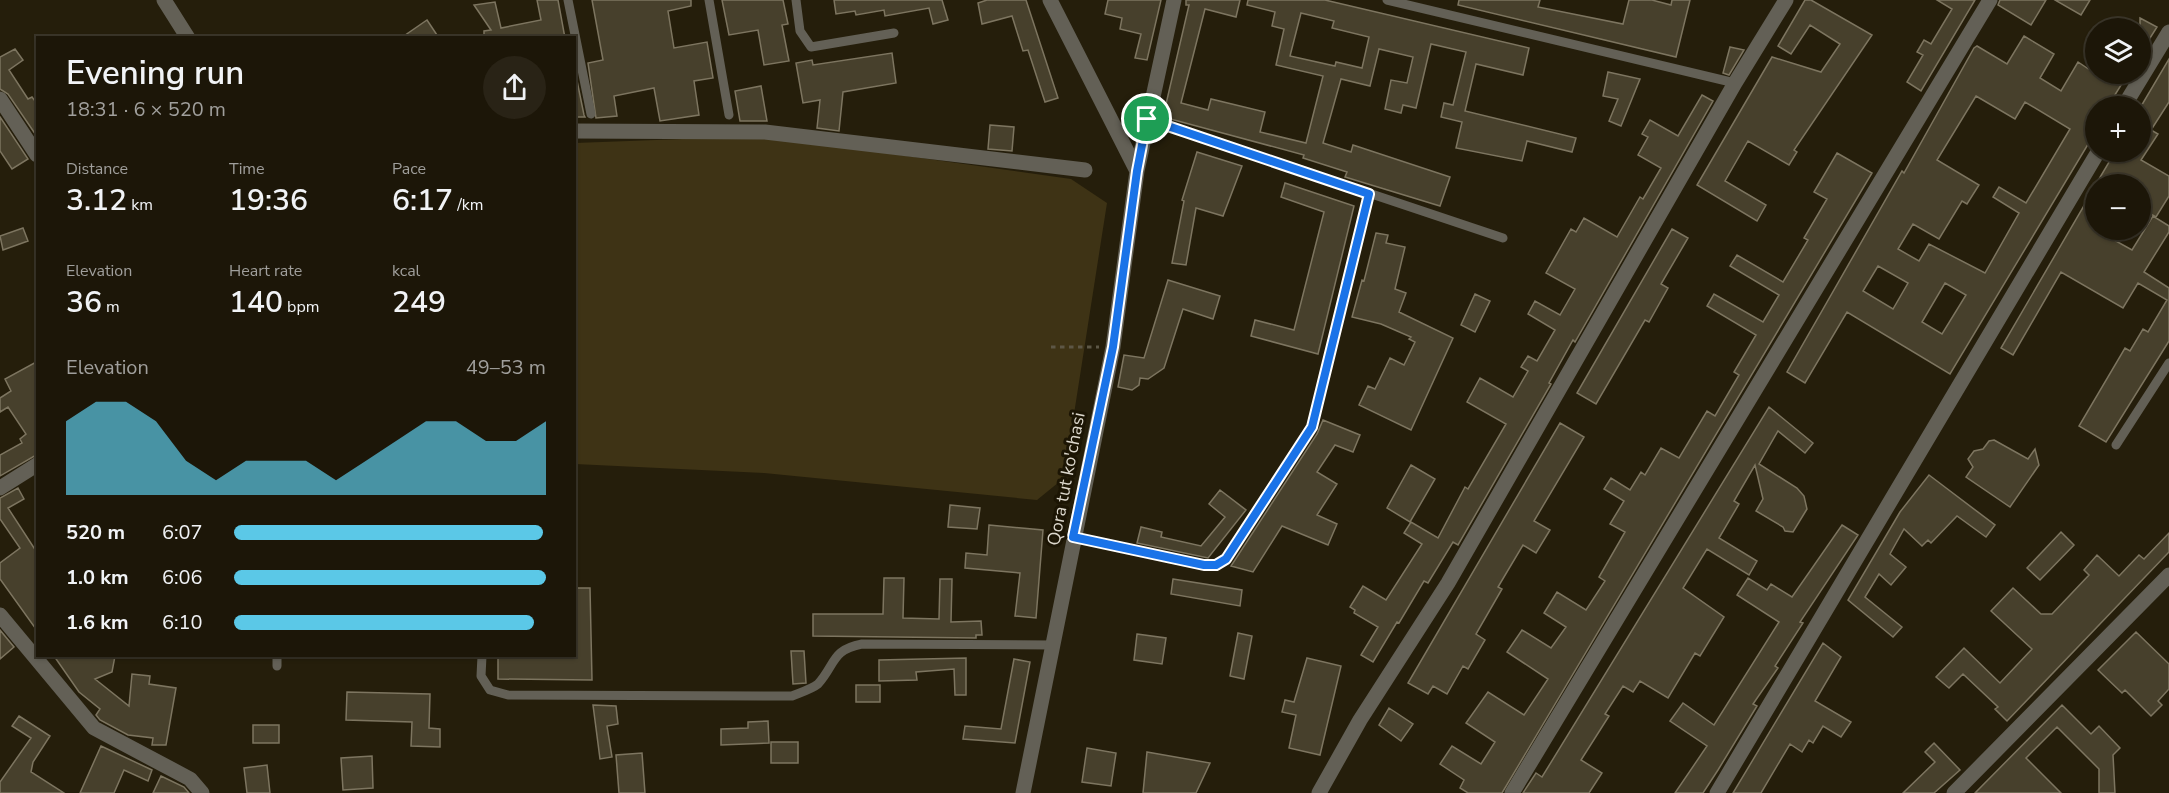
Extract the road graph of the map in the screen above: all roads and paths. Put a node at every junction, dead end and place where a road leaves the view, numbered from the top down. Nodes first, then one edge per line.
1 (164, 0) edge
2 (568, 0) edge
3 (709, 0) edge
4 (796, 0) edge
5 (1050, 0) edge
6 (1174, 0) edge
7 (1387, 0) edge
8 (1786, 0) edge
9 (1990, 0) edge
10 (2169, 32) edge
11 (894, 33) dead end
12 (187, 36) edge
13 (575, 36) edge
14 (576, 40) edge
15 (1735, 83) junction
16 (2130, 96) edge
17 (0, 99) edge
18 (591, 114) dead end
19 (729, 115) dead end
20 (1147, 119) junction
21 (576, 130) edge
22 (36, 153) edge
23 (2092, 162) edge
24 (1085, 170) dead end
25 (1137, 171) junction
26 (1369, 194) junction
27 (1503, 238) dead end
28 (1051, 347) dead end
29 (1113, 347) junction
30 (2169, 363) edge
31 (2116, 445) dead end
32 (36, 465) edge
33 (0, 488) edge
34 (1073, 537) junction
35 (2169, 575) edge
36 (0, 615) edge
37 (1054, 645) junction
38 (277, 657) edge
39 (482, 657) edge
40 (277, 666) dead end
41 (202, 793) edge
42 (1023, 793) edge
43 (1319, 793) edge
44 (1512, 793) edge
45 (1717, 793) edge
46 (1954, 793) edge

1 - 12 street
2 - 13 lane
3 - 19 lane
4 - 11 lane
5 - 25 street
6 - 20 street, Qora tut ko'chasi
7 - 15 lane
8 - 15 street
9 - 44 street
10 - 16 street
14 - 18 lane
15 - 43 street
17 - 22 street
20 - 25 street, Qora tut ko'chasi
20 - 26 lane
21 - 24 street
23 - 45 street
25 - 29 street, Qora tut ko'chasi
26 - 27 lane
26 - 34 lane
28 - 29 path
29 - 34 street, Qora tut ko'chasi
30 - 31 lane
32 - 33 street
34 - 37 street, Qora tut ko'chasi
35 - 46 street
36 - 41 street
37 - 39 lane
37 - 42 street, Qora tut ko'chasi
38 - 40 lane

